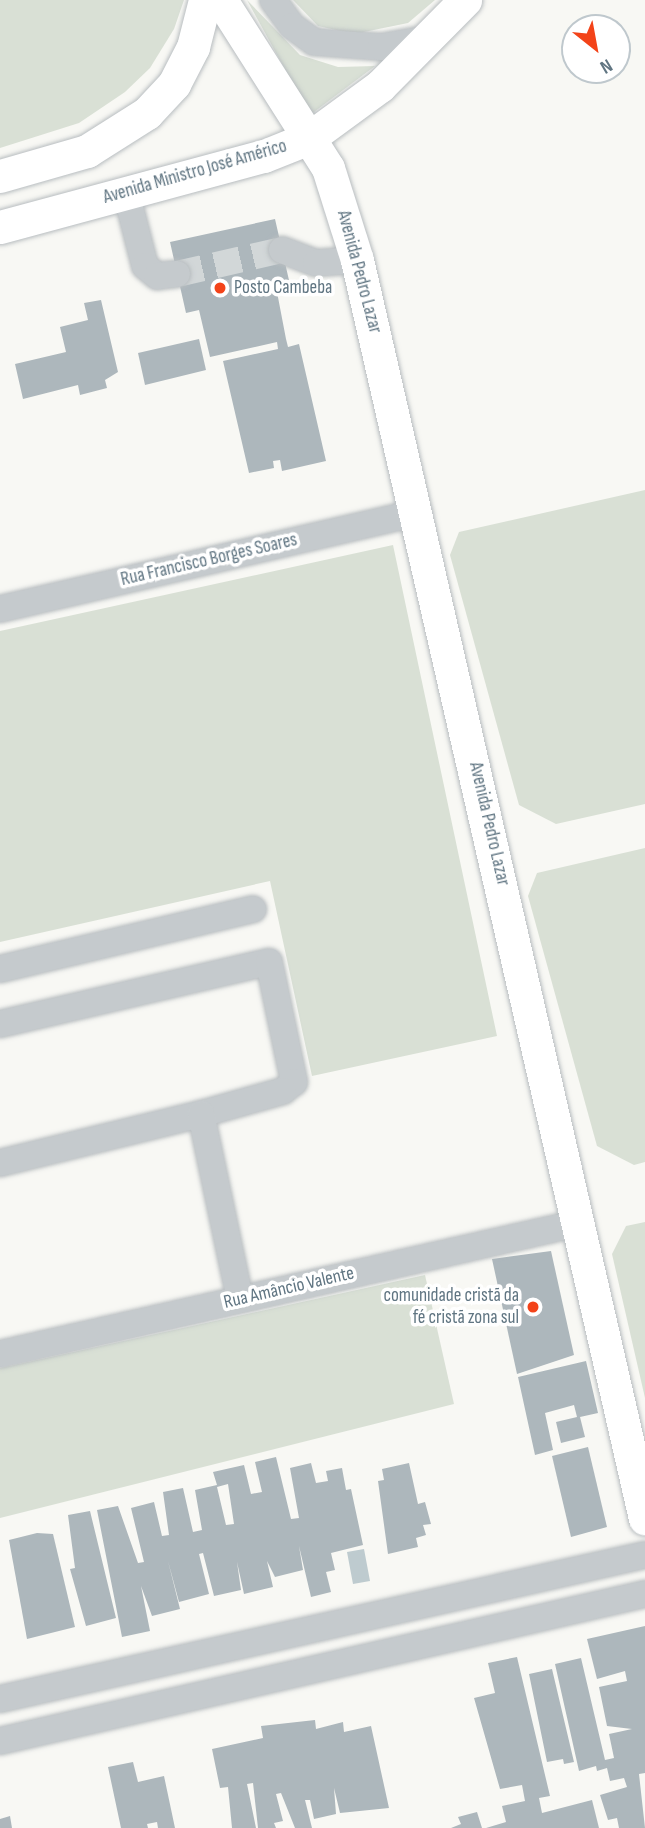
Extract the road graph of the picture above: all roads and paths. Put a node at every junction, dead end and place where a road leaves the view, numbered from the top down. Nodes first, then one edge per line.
1 (205, 0) edge
2 (221, 0) edge
3 (273, 0) edge
4 (465, 0) edge
5 (431, 38) junction
6 (309, 138) junction
7 (0, 176) edge
8 (126, 192) junction
9 (0, 227) edge
10 (282, 250) tunnel mouth
11 (357, 260) junction
12 (177, 274) tunnel mouth
13 (419, 512) junction
14 (0, 609) edge
15 (253, 909) dead end
16 (0, 969) edge
17 (0, 1024) edge
18 (201, 1114) junction
19 (0, 1163) edge
20 (579, 1223) junction
21 (240, 1299) junction
22 (0, 1354) edge
23 (645, 1518) edge
24 (645, 1555) edge
25 (645, 1594) edge
26 (304, 1633) junction
27 (314, 1670) junction
28 (0, 1699) edge
29 (0, 1741) edge

1 - 7 main road
2 - 6 main road, Avenida Pedro Lazar
3 - 5 street
4 - 5 main road, Avenida Ministro José Américo
5 - 6 main road, Avenida Ministro José Américo
6 - 8 main road, Avenida Ministro José Américo
6 - 11 main road, Avenida Pedro Lazar
8 - 9 main road, Avenida Ministro José Américo
8 - 12 street
10 - 11 street
11 - 13 main road, Avenida Pedro Lazar
13 - 14 street, Rua Francisco Borges Soares
13 - 20 main road, Avenida Pedro Lazar
15 - 16 street
17 - 18 street
18 - 19 street
18 - 21 street
20 - 21 street, Rua Amâncio Valente
20 - 23 main road, Avenida Pedro Lazar
21 - 22 street, Rua Amâncio Valente
24 - 26 street
25 - 27 street
26 - 27 street
26 - 28 street
27 - 29 street

